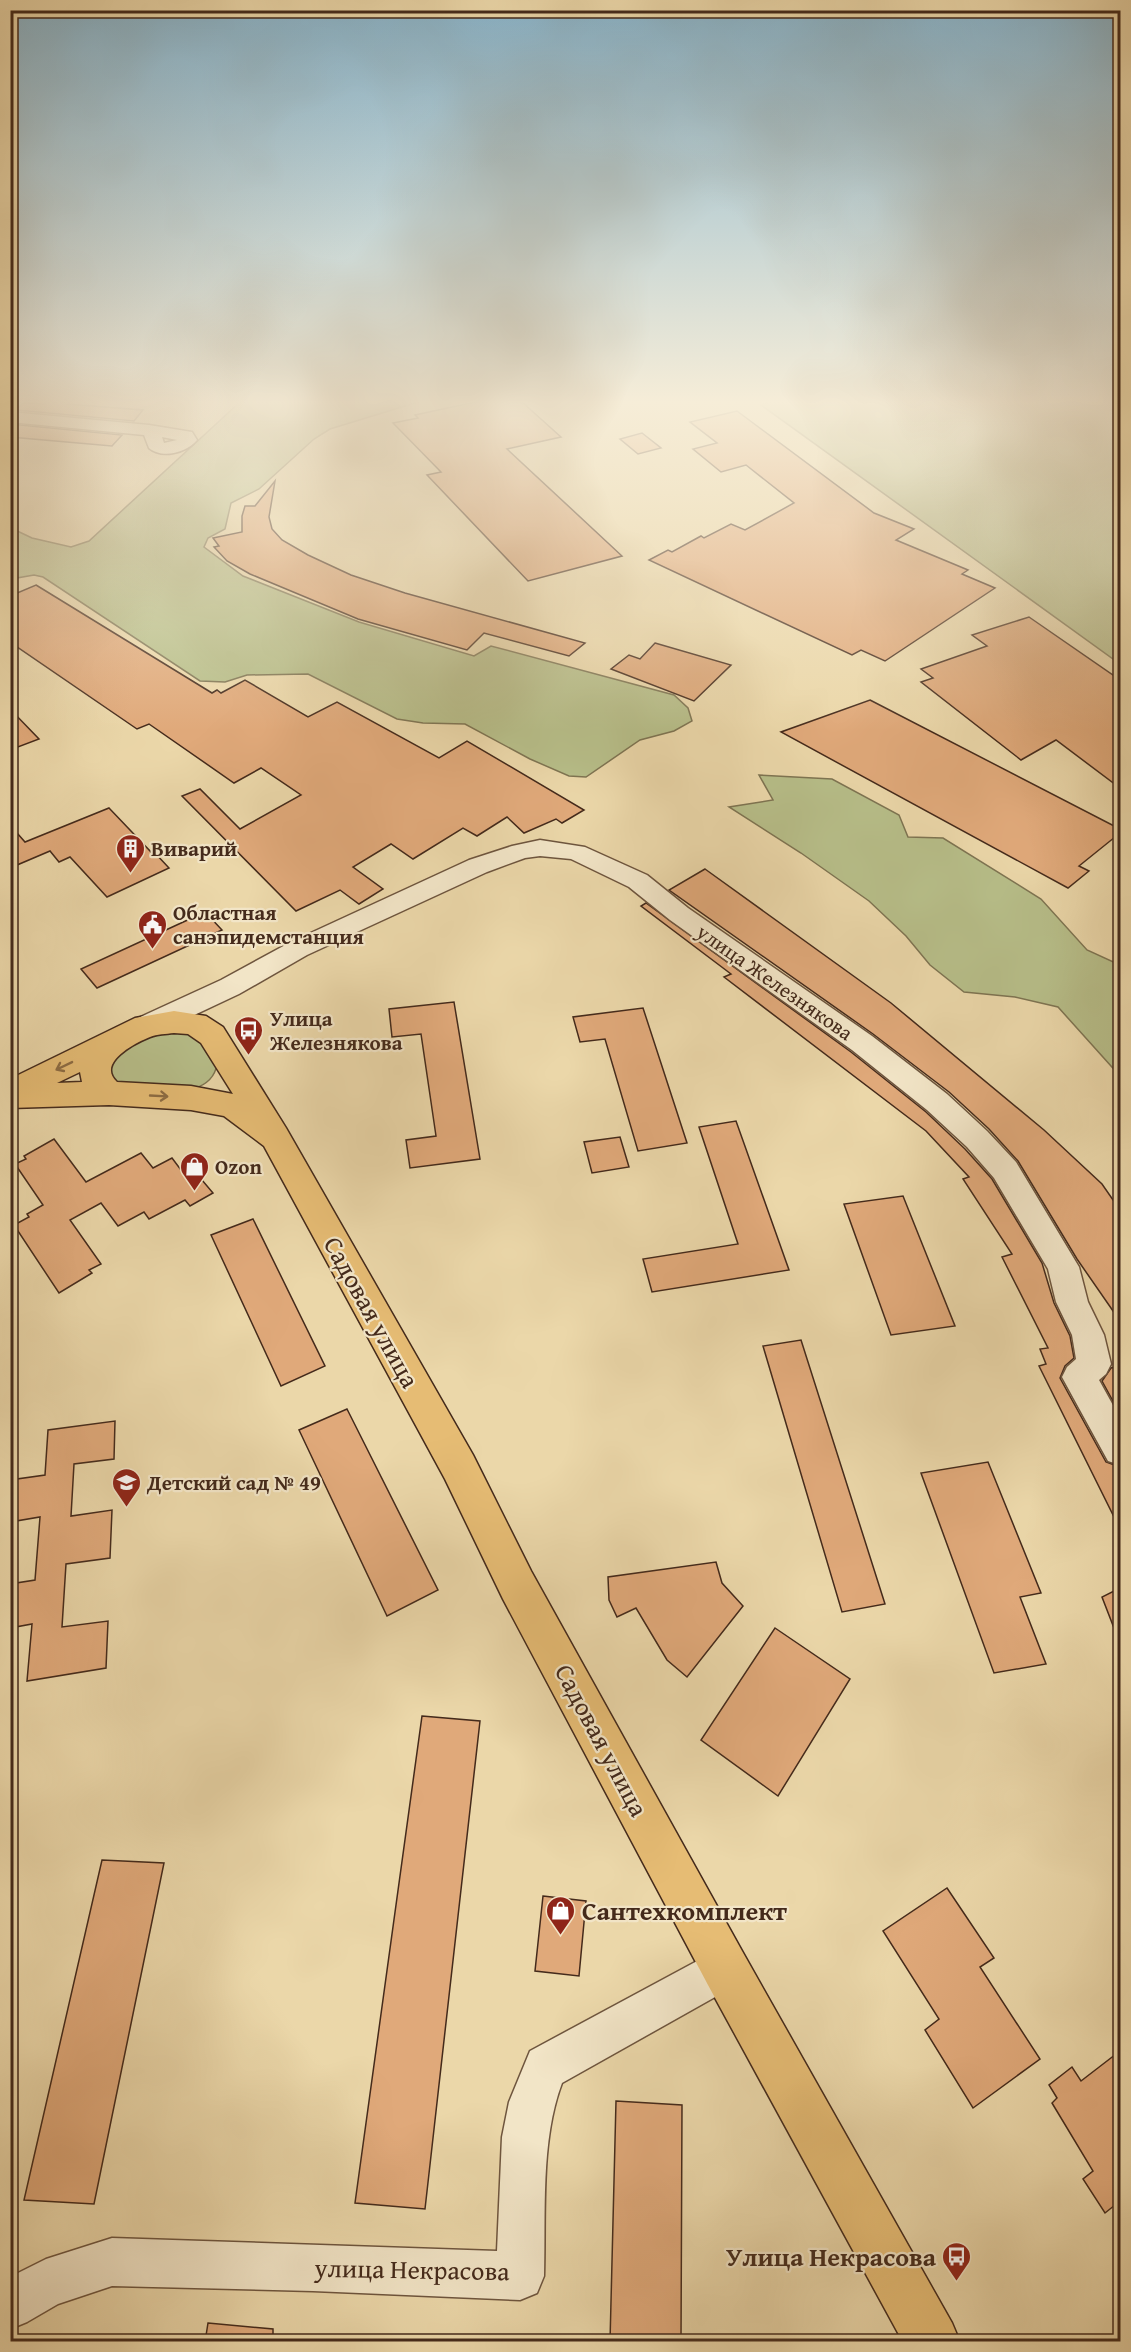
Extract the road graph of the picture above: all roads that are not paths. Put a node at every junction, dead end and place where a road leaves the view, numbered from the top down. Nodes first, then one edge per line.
1 (230, 987) junction
2 (146, 1026) junction
3 (117, 1040) junction
4 (220, 1048) junction
5 (10, 1093) edge
6 (110, 1094) junction
7 (191, 1098) junction
8 (10, 1100) edge
9 (275, 1137) junction
10 (1120, 1450) edge
11 (725, 1968) junction
12 (10, 2305) edge
13 (933, 2342) edge

1 - 2 street, улица Железнякова
1 - 4 street, улица Железнякова
1 - 10 street, улица Железнякова
2 - 3 main road
2 - 4 main road
3 -> 5 main road
3 - 6 main road
4 - 7 main road
4 - 9 main road, Садовая улица
6 -> 7 main road
6 - 8 main road
7 - 9 main road
9 - 11 main road, Садовая улица
11 - 12 street, улица Некрасова
11 - 13 main road, Садовая улица

